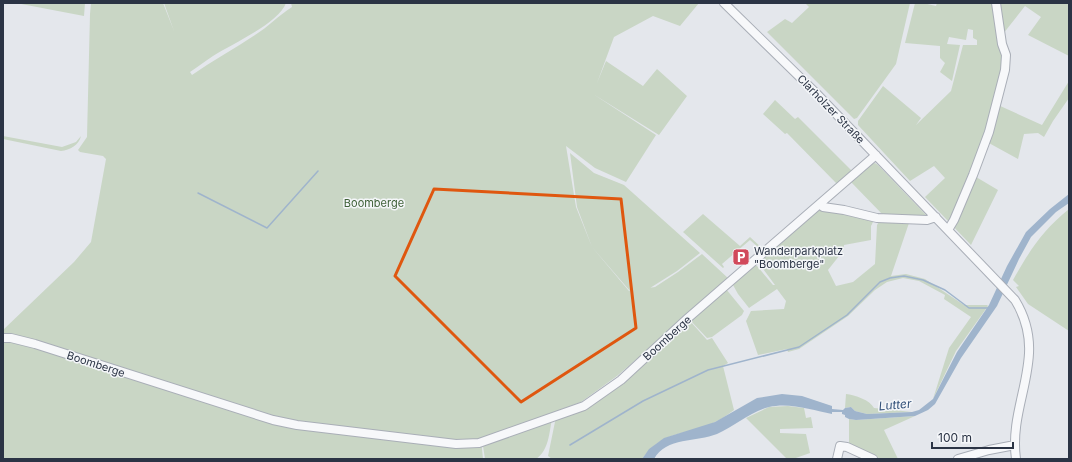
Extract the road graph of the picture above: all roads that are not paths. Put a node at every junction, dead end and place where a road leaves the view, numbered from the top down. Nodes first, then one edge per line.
1 (724, 3) edge
2 (996, 3) edge
3 (876, 155) junction
4 (820, 204) junction
5 (936, 217) junction
6 (948, 230) junction
7 (3, 338) edge
8 (1015, 444) junction
9 (837, 459) edge
10 (873, 459) edge
11 (958, 459) edge
12 (1016, 459) edge

1 - 3 street, Clarholzer Straße
2 - 6 street
3 - 4 street, Boomberge
3 - 5 street, Clarholzer Straße
4 - 5 street
4 - 7 street, Boomberge
5 - 6 street, Clarholzer Straße
6 - 8 street, Clarholzer Straße
8 - 11 street
8 - 12 street, Clarholzer Straße
9 - 10 street

